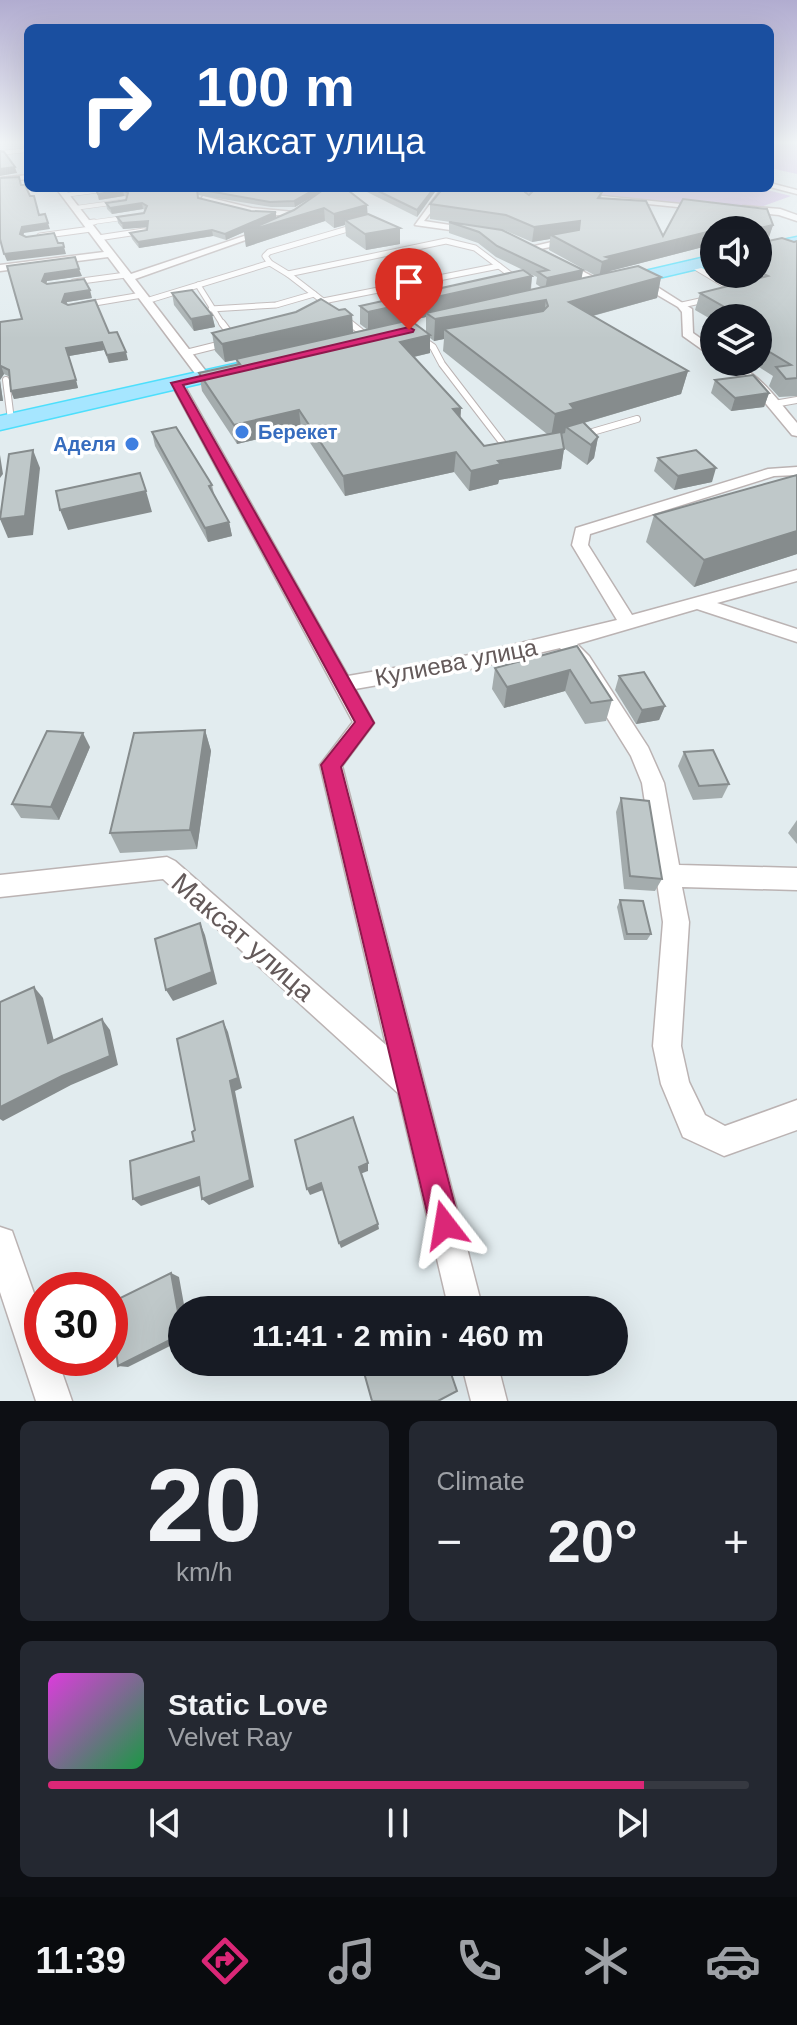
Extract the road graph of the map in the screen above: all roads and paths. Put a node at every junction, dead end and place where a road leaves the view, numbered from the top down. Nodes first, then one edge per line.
1 (75, 208) edge
2 (241, 208) edge
3 (430, 208) edge
4 (738, 209) edge
5 (144, 214) edge
6 (797, 218) edge
7 (367, 224) edge
8 (89, 226) junction
9 (146, 231) edge
10 (489, 234) edge
11 (27, 238) edge
12 (98, 238) junction
13 (573, 240) edge
14 (797, 241) edge
15 (409, 242) dead end
16 (517, 242) edge
17 (420, 247) junction
18 (772, 247) edge
19 (531, 248) junction
20 (110, 254) junction
21 (270, 263) junction
22 (700, 263) edge
23 (692, 265) junction
24 (499, 266) junction
25 (0, 268) edge
26 (288, 274) junction
27 (127, 276) junction
28 (636, 278) junction
29 (64, 284) edge
30 (198, 285) junction
31 (603, 286) junction
32 (528, 288) edge
33 (572, 293) edge
34 (314, 294) junction
35 (144, 298) junction
36 (323, 301) junction
37 (682, 305) junction
38 (69, 307) edge
39 (211, 309) junction
40 (303, 313) edge
41 (440, 323) edge
42 (389, 334) junction
43 (246, 338) edge
44 (235, 341) junction
45 (448, 344) edge
46 (700, 344) edge
47 (340, 346) edge
48 (433, 347) junction
49 (186, 353) junction
50 (264, 363) edge
51 (745, 376) edge
52 (204, 377) junction
53 (6, 380) edge
54 (177, 383) junction
55 (797, 400) edge
56 (774, 404) junction
57 (637, 419) dead end
58 (6, 421) edge
59 (797, 432) edge
60 (567, 439) edge
61 (516, 452) edge
62 (797, 471) edge
63 (797, 575) edge
64 (697, 603) junction
65 (628, 623) junction
66 (797, 636) edge
67 (564, 641) junction
68 (343, 684) junction
69 (669, 876) junction
70 (797, 879) edge
71 (0, 886) edge
72 (409, 1084) junction
73 (797, 1115) edge
74 (0, 1243) edge
75 (462, 1296) edge
76 (483, 1376) edge
77 (54, 1401) edge
78 (489, 1401) edge

1 - 8 street
2 - 27 street
3 - 10 street
4 - 6 street
5 - 8 lane
7 - 21 lane
8 - 11 lane
8 - 12 street
9 - 12 lane
12 - 20 street
13 - 19 street
14 - 18 main road
15 - 17 lane
16 - 19 street
17 - 24 lane
17 - 26 lane
19 - 31 street
20 - 25 street
20 - 27 street
21 - 26 lane
21 - 30 lane
22 - 23 main road
23 - 28 main road
23 - 37 lane
24 - 32 lane
24 - 36 lane
26 - 34 lane
27 - 29 lane
27 - 35 street
28 - 31 main road
28 - 37 street
30 - 35 lane
30 - 39 lane
31 - 33 main road
34 - 36 lane
34 - 39 lane
35 - 38 lane
35 - 49 street
36 - 40 lane
36 - 42 lane
37 - 46 street
39 - 44 lane
41 - 42 main road
42 - 47 main road
42 - 48 lane
43 - 44 lane
44 - 49 lane
45 - 48 lane
48 - 61 lane
49 - 52 street
50 - 52 main road
51 - 56 street
52 - 54 main road
53 - 58 lane
54 - 58 main road
54 - 68 street
55 - 56 lane
56 - 59 street
57 - 60 lane
62 - 65 street
63 - 64 street
64 - 65 street
64 - 66 street
65 - 67 street
67 - 68 street, Кулиева улица
67 - 69 street, Кулиева улица
68 - 72 street
69 - 70 street
69 - 73 street, Кулиева улица
71 - 72 street, Максат улица
72 - 75 street
74 - 77 street
76 - 78 street

